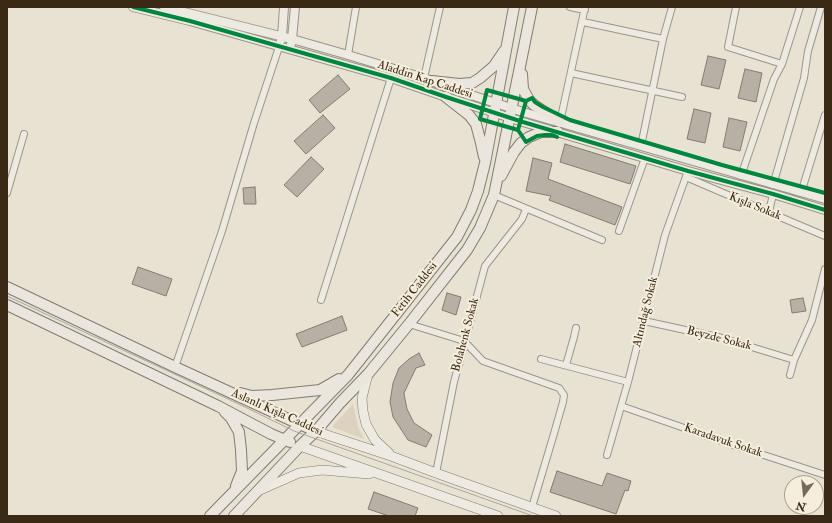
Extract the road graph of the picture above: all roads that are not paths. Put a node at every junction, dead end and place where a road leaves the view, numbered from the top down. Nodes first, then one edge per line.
1 (134, 7) edge
2 (164, 7) edge
3 (284, 7) edge
4 (295, 7) edge
5 (356, 7) edge
6 (440, 7) edge
7 (514, 7) edge
8 (532, 7) edge
9 (570, 7) edge
10 (672, 7) edge
11 (736, 7) edge
12 (800, 7) edge
13 (821, 7) edge
14 (585, 9) edge
15 (583, 22) junction
16 (282, 37) junction
17 (292, 39) junction
18 (664, 39) junction
19 (279, 47) junction
20 (506, 48) junction
21 (289, 50) junction
22 (348, 55) junction
23 (521, 62) junction
24 (782, 64) junction
25 (571, 73) junction
26 (391, 78) junction
27 (428, 79) junction
28 (653, 90) junction
29 (682, 97) dead end
30 (446, 98) junction
31 (496, 108) junction
32 (510, 113) junction
33 (825, 115) edge
34 (559, 127) junction
35 (24, 134) dead end
36 (641, 146) junction
37 (645, 158) junction
38 (485, 163) junction
39 (687, 174) junction
40 (741, 176) junction
41 (496, 185) junction
42 (773, 185) junction
43 (7, 193) edge
44 (801, 193) junction
45 (773, 194) junction
46 (494, 195) junction
47 (825, 199) edge
48 (526, 209) junction
49 (825, 210) edge
50 (769, 212) junction
51 (619, 231) dead end
52 (825, 236) edge
53 (602, 240) dead end
54 (825, 269) edge
55 (7, 287) edge
56 (321, 300) dead end
57 (7, 305) edge
58 (644, 321) junction
59 (409, 324) junction
60 (576, 328) dead end
61 (464, 342) junction
62 (541, 359) dead end
63 (794, 360) junction
64 (566, 365) junction
65 (175, 367) junction
66 (348, 374) junction
67 (368, 374) junction
68 (790, 375) dead end
69 (628, 382) junction
70 (223, 389) junction
71 (218, 406) junction
72 (621, 406) junction
73 (299, 424) junction
74 (316, 431) junction
75 (285, 440) junction
76 (300, 446) junction
77 (607, 455) dead end
78 (391, 456) junction
79 (436, 473) junction
80 (825, 475) edge
81 (385, 476) junction
82 (233, 492) junction
83 (257, 492) junction
84 (532, 507) junction
85 (210, 516) edge
86 (234, 516) edge
87 (498, 516) edge
88 (556, 516) edge

1 - 19 street, Aladdin Kap Caddesi
2 - 16 street, Aladdin Kap Caddesi
3 - 16 street
4 - 17 street
5 - 22 street
6 - 27 street
7 - 20 main road, Fetih Caddesi
8 - 23 main road, Fetih Caddesi
9 - 14 street
10 - 18 street
11 - 24 street
12 - 24 street
13 - 42 street
14 - 15 street
15 - 18 street
15 - 25 street
16 - 17 street, Aladdin Kap Caddesi
16 - 19 street
17 - 21 street
17 - 22 street, Aladdin Kap Caddesi
18 - 28 street
19 - 21 street, Aladdin Kap Caddesi
19 - 65 street
20 - 27 main road
20 - 31 main road, Fetih Caddesi
21 - 26 street, Aladdin Kap Caddesi
22 - 27 street, Aladdin Kap Caddesi
23 - 32 main road, Fetih Caddesi
23 - 34 main road
24 - 40 street
25 - 28 street
25 - 34 street
26 - 30 street, Aladdin Kap Caddesi
26 - 56 street
27 - 31 street, Aladdin Kap Caddesi
28 - 29 street
28 - 36 street
30 - 31 street, Aladdin Kap Caddesi
30 - 38 main road
31 - 32 street, Aladdin Kap Caddesi
31 - 38 main road, Fetih Caddesi
32 - 34 street, Aladdin Kap Caddesi
32 - 41 main road, Fetih Caddesi
33 - 44 street
34 - 36 street, Aladdin Kap Caddesi
34 - 37 street, Aladdin Kap Caddesi
34 - 41 main road
35 - 43 street
36 - 40 street, Aladdin Kap Caddesi
37 - 39 street, Aladdin Kap Caddesi
37 - 51 street
38 - 66 main road, Fetih Caddesi
39 - 45 street, Aladdin Kap Caddesi
39 - 50 street, Kışla Sokak
39 - 58 street, Altındağ Sokak
40 - 42 street, Aladdin Kap Caddesi
41 - 46 main road, Fetih Caddesi
42 - 44 street, Aladdin Kap Caddesi
44 - 47 street, Aladdin Kap Caddesi
45 - 49 street, Aladdin Kap Caddesi
45 - 50 street
46 - 48 street
46 - 59 main road, Fetih Caddesi
48 - 53 street
48 - 61 street, Bolahenk Sokak
50 - 52 street, Kışla Sokak
54 - 63 street
55 - 65 main road, Aslanlı Kışla Caddesi
57 - 71 main road, Aslanlı Kışla Caddesi
58 - 63 street, Beyzde Sokak
58 - 69 street, Altındağ Sokak
59 - 61 street
59 - 67 main road, Fetih Caddesi
60 - 64 street
61 - 79 street, Bolahenk Sokak
61 - 84 street
62 - 64 street
63 - 68 street
64 - 69 street
65 - 70 main road, Aslanlı Kışla Caddesi
66 - 70 main road
66 - 73 main road, Fetih Caddesi
67 - 74 main road, Fetih Caddesi
67 - 78 main road
69 - 72 street, Altındağ Sokak
70 - 73 main road, Aslanlı Kışla Caddesi
71 - 75 main road, Aslanlı Kışla Caddesi
71 - 82 main road
72 - 77 street, Altındağ Sokak
72 - 80 street, Karadavuk Sokak
73 - 74 main road, Aslanlı Kışla Caddesi
73 - 75 main road, Fetih Caddesi
74 - 76 main road, Fetih Caddesi
74 - 78 main road, Aslanlı Kışla Caddesi
75 - 76 main road, Aslanlı Kışla Caddesi
75 - 82 main road, Fetih Caddesi
76 - 81 main road, Aslanlı Kışla Caddesi
76 - 83 main road, Fetih Caddesi
78 - 79 main road, Aslanlı Kışla Caddesi
79 - 84 main road, Aslanlı Kışla Caddesi
81 - 83 main road
81 - 87 main road, Aslanlı Kışla Caddesi
82 - 85 main road, Fetih Caddesi
83 - 86 main road, Fetih Caddesi
84 - 88 main road, Aslanlı Kışla Caddesi

